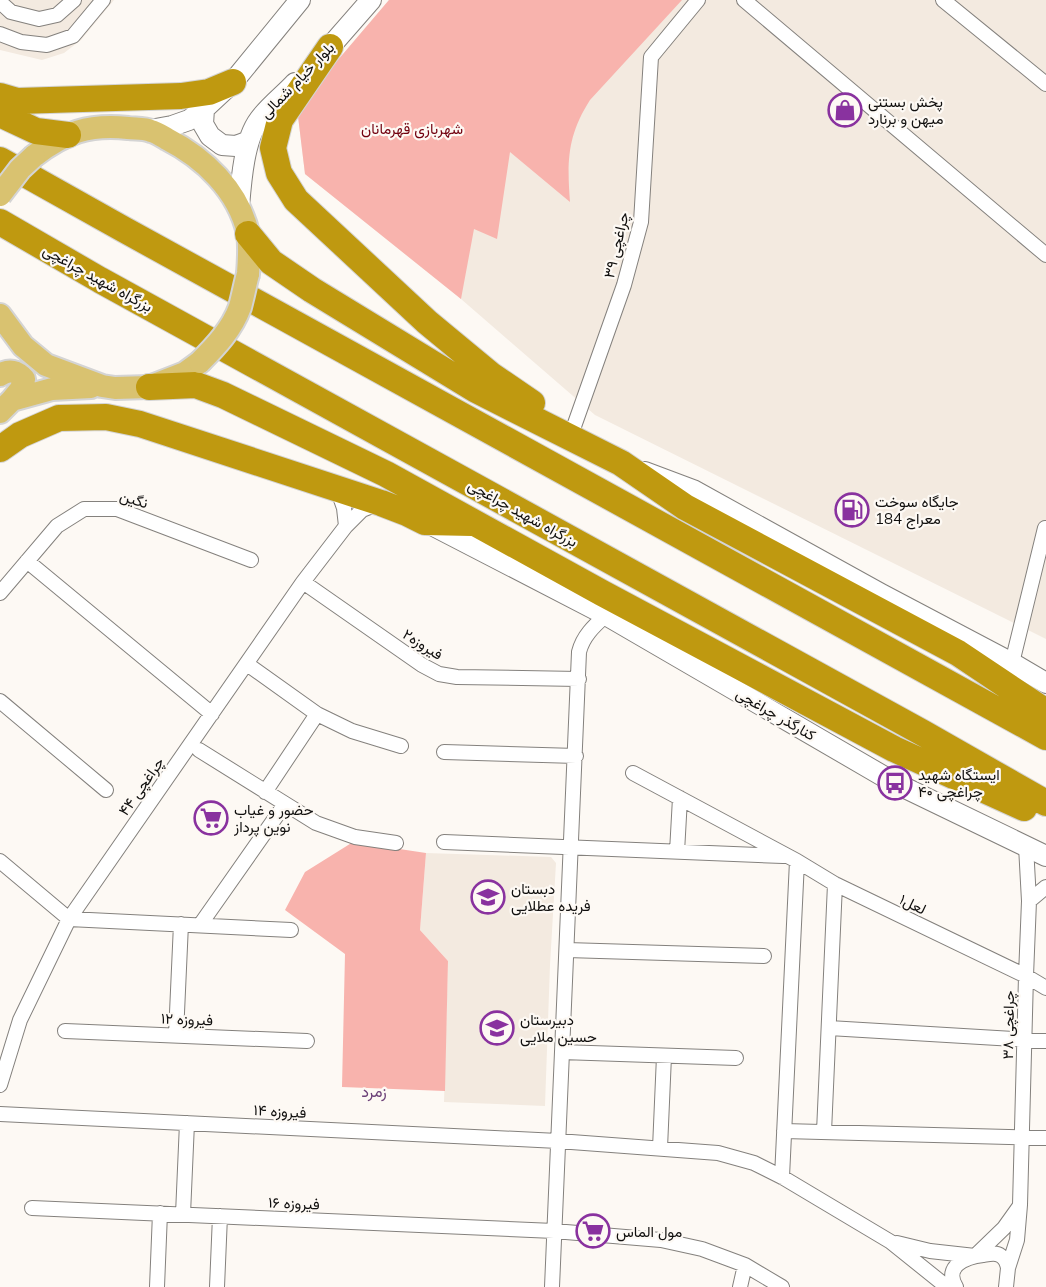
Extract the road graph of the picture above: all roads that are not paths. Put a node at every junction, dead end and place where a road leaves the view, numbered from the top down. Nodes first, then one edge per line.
1 (74, 0) edge
2 (103, 0) edge
3 (300, 0) edge
4 (371, 0) edge
5 (698, 0) edge
6 (744, 0) edge
7 (943, 0) edge
8 (0, 2) edge
9 (0, 34) edge
10 (330, 47) junction
11 (233, 82) junction
12 (1046, 84) edge
13 (0, 96) edge
14 (204, 109) junction
15 (0, 114) edge
16 (150, 130) junction
17 (68, 135) junction
18 (249, 141) junction
19 (0, 160) edge
20 (0, 195) edge
21 (239, 207) junction
22 (0, 222) edge
23 (248, 234) junction
24 (1046, 255) edge
25 (0, 315) edge
26 (0, 375) edge
27 (102, 386) junction
28 (149, 387) junction
29 (6, 406) edge
30 (572, 432) junction
31 (0, 449) edge
32 (597, 452) junction
33 (621, 463) junction
34 (337, 488) junction
35 (381, 503) junction
36 (425, 522) junction
37 (475, 523) junction
38 (346, 526) junction
39 (1045, 528) edge
40 (522, 549) junction
41 (251, 560) dead end
42 (27, 561) junction
43 (303, 582) junction
44 (556, 589) junction
45 (0, 592) edge
46 (606, 615) junction
47 (1012, 663) junction
48 (247, 664) junction
49 (579, 679) junction
50 (1046, 683) edge
51 (0, 701) edge
52 (1046, 712) edge
53 (212, 714) junction
54 (316, 714) junction
55 (1046, 737) edge
56 (401, 746) dead end
57 (199, 750) dead end
58 (444, 752) dead end
59 (576, 756) junction
60 (633, 773) dead end
61 (106, 790) dead end
62 (265, 792) junction
63 (680, 798) junction
64 (1046, 803) edge
65 (285, 804) junction
66 (1046, 818) edge
67 (444, 842) dead end
68 (396, 843) dead end
69 (1026, 846) junction
70 (572, 847) junction
71 (676, 852) junction
72 (1046, 856) edge
73 (793, 859) junction
74 (0, 861) edge
75 (835, 884) junction
76 (1046, 887) edge
77 (1029, 901) junction
78 (69, 919) junction
79 (181, 924) junction
80 (201, 925) junction
81 (291, 930) dead end
82 (567, 950) junction
83 (764, 956) dead end
84 (1026, 976) junction
85 (1046, 988) edge
86 (828, 1028) junction
87 (66, 1031) dead end
88 (176, 1035) junction
89 (1024, 1040) junction
90 (307, 1041) dead end
91 (1046, 1041) edge
92 (562, 1052) junction
93 (664, 1056) junction
94 (736, 1058) dead end
95 (0, 1085) edge
96 (0, 1114) edge
97 (187, 1123) junction
98 (784, 1131) junction
99 (824, 1132) junction
100 (1022, 1137) junction
101 (1046, 1138) edge
102 (558, 1141) junction
103 (660, 1148) junction
104 (782, 1177) junction
105 (1020, 1205) junction
106 (32, 1208) dead end
107 (160, 1214) junction
108 (183, 1214) junction
109 (220, 1216) junction
110 (554, 1231) junction
111 (891, 1242) junction
112 (975, 1256) junction
113 (745, 1265) junction
114 (1008, 1268) junction
115 (157, 1287) edge
116 (217, 1287) edge
117 (552, 1287) edge
118 (741, 1287) edge
119 (783, 1287) edge
120 (947, 1287) edge
121 (956, 1287) edge
122 (1006, 1287) edge

1 - 8 street
2 - 9 street
3 - 11 main road
4 - 10 main road, بلوار خیام شمالی
5 - 30 street, چراغچی ۳۹
6 - 24 street
7 - 12 street
10 - 18 main road, بلوار خیام شمالی
10 - 30 highway
11 - 13 highway
11 - 14 main road
14 - 16 main road
14 - 18 main road
15 - 17 highway
16 - 17 main road
16 - 21 main road
17 - 20 main road, bridge
18 - 21 main road, بلوار خیام شمالی
19 - 55 highway
21 - 23 main road
22 - 64 highway, بزرگراه شهید چراغچی
23 - 28 main road, bridge
23 - 32 highway
25 - 27 main road
26 - 29 main road
27 - 28 main road
27 - 29 main road
28 - 37 highway
30 - 32 highway
31 - 34 highway
32 - 33 highway
33 - 47 main road
33 - 52 highway
34 - 35 highway
34 - 38 street
35 - 36 highway
35 - 38 street, چراغچی ۴۴
36 - 37 highway
36 - 44 main road
37 - 40 highway
38 - 43 street, چراغچی ۴۴
39 - 47 street
40 - 44 main road, کنارگذر چراغچی
40 - 66 highway
41 - 42 street, نگین
42 - 45 street, نگین
42 - 53 street
43 - 48 street, چراغچی ۴۴
43 - 49 street, فیروزه۲
44 - 46 main road, کنارگذر چراغچی
46 - 49 street
46 - 69 main road, کنارگذر چراغچی
47 - 50 main road
48 - 53 street, چراغچی ۴۴
48 - 54 street
49 - 59 street
51 - 61 street
53 - 78 street, چراغچی ۴۴
54 - 56 street
54 - 62 street
57 - 62 street
58 - 59 street
59 - 70 street
60 - 63 street, لعل۱
62 - 65 street
63 - 71 street
63 - 73 street, لعل۱
65 - 68 street
65 - 80 street
67 - 70 street
69 - 72 main road, کنارگذر چراغچی
69 - 77 street, چراغچی ۳۸
70 - 71 street
70 - 82 street
71 - 73 street
73 - 75 street, لعل۱
73 - 98 street
74 - 78 street
75 - 84 street, لعل۱
75 - 86 street
76 - 77 street
77 - 84 street, چراغچی ۳۸
78 - 79 street
78 - 95 street, چراغچی ۴۴
79 - 80 street
79 - 88 street
80 - 81 street
82 - 83 street
82 - 92 street
84 - 85 street, لعل۱
84 - 89 street, چراغچی ۳۸
86 - 89 street
86 - 99 street
87 - 88 street, فیروزه ۱۲
88 - 90 street, فیروزه ۱۲
89 - 91 street
89 - 100 street, چراغچی ۳۸
92 - 93 street
92 - 102 street
93 - 94 street
93 - 103 street
96 - 97 street, فیروزه ۱۴
97 - 102 street, فیروزه ۱۴
97 - 108 street
98 - 99 street
98 - 104 street
99 - 100 street
100 - 101 street
100 - 105 street, چراغچی ۳۸
102 - 103 street, فیروزه ۱۴
102 - 110 street
103 - 104 street, فیروزه ۱۴
104 - 111 street, فیروزه ۱۴
105 - 112 street
105 - 114 street, چراغچی ۳۸
106 - 107 street, فیروزه ۱۶
107 - 108 street, فیروزه ۱۶
107 - 115 street
108 - 109 street, فیروزه ۱۶
109 - 110 street, فیروزه ۱۶
109 - 116 street
110 - 113 street, فیروزه ۱۶
110 - 117 street
111 - 112 street
111 - 120 street
112 - 114 street
112 - 121 street
113 - 118 street
113 - 119 street, فیروزه ۱۶
114 - 122 street, چراغچی ۳۸

